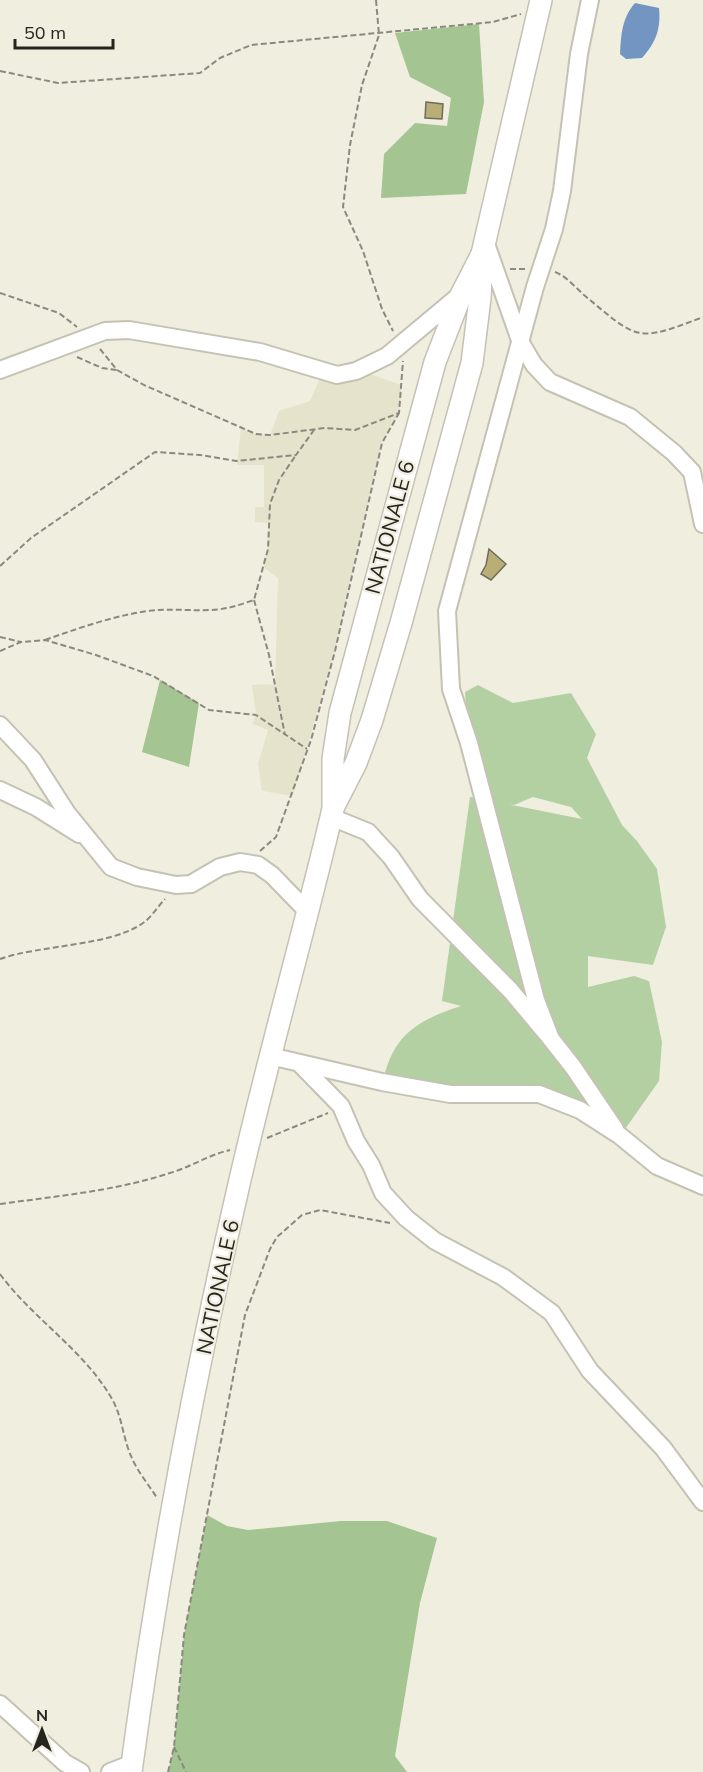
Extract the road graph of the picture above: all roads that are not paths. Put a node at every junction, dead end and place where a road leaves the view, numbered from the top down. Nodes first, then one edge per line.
1 (590, 0) edge
2 (540, 4) edge
3 (488, 255) junction
4 (461, 295) junction
5 (521, 343) junction
6 (0, 370) edge
7 (703, 524) edge
8 (0, 725) edge
9 (0, 790) edge
10 (332, 813) junction
11 (90, 841) junction
12 (307, 911) junction
13 (551, 1039) junction
14 (270, 1056) junction
15 (301, 1065) junction
16 (619, 1134) junction
17 (703, 1186) edge
18 (703, 1502) edge
19 (0, 1704) edge
20 (132, 1767) edge
21 (81, 1772) edge
22 (110, 1772) edge

1 - 5 street
2 - 3 main road, NATIONALE 6
3 - 4 main road, NATIONALE 6
3 - 5 street
3 - 10 main road, NATIONALE 6
4 - 6 street
4 - 10 main road, NATIONALE 6
5 - 7 street
5 - 13 street
8 - 11 street
9 - 11 street
10 - 12 main road, NATIONALE 6
10 - 13 street
11 - 12 street
12 - 14 main road, NATIONALE 6
13 - 16 street
14 - 15 street
14 - 20 main road, NATIONALE 6
15 - 16 street
15 - 18 street
16 - 17 street
19 - 21 street
20 - 22 street

